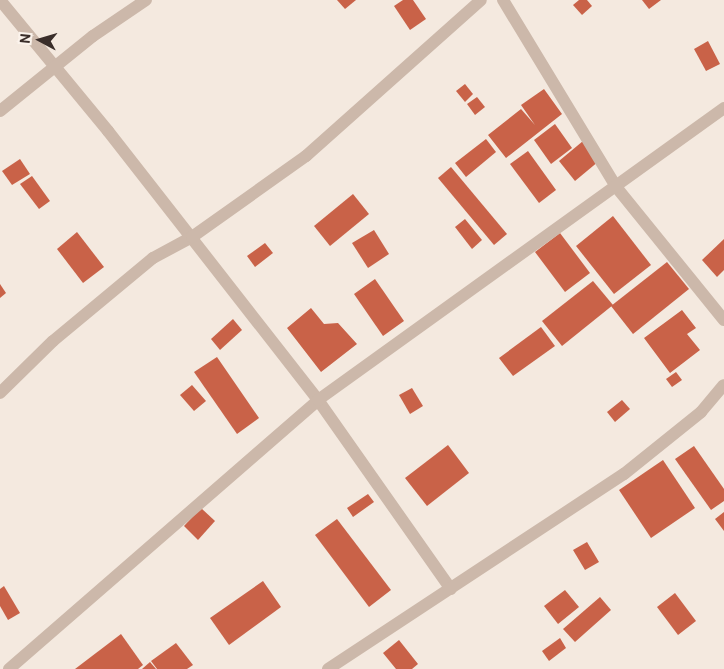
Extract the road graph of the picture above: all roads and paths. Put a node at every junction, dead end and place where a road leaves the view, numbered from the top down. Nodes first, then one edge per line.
1 (0, 0) edge
2 (146, 0) edge
3 (481, 0) edge
4 (503, 0) edge
5 (55, 67) junction
6 (724, 108) edge
7 (0, 111) edge
8 (617, 188) junction
9 (192, 237) junction
10 (724, 320) edge
11 (724, 385) edge
12 (0, 393) edge
13 (318, 400) junction
14 (451, 589) junction
15 (9, 669) edge
16 (328, 669) edge

1 - 5 street
2 - 5 street
3 - 9 street
4 - 8 street
5 - 7 street
5 - 9 street
6 - 8 street
8 - 10 street
8 - 13 street
9 - 12 street
9 - 13 street
11 - 14 street
13 - 14 street
13 - 15 street
14 - 16 street

